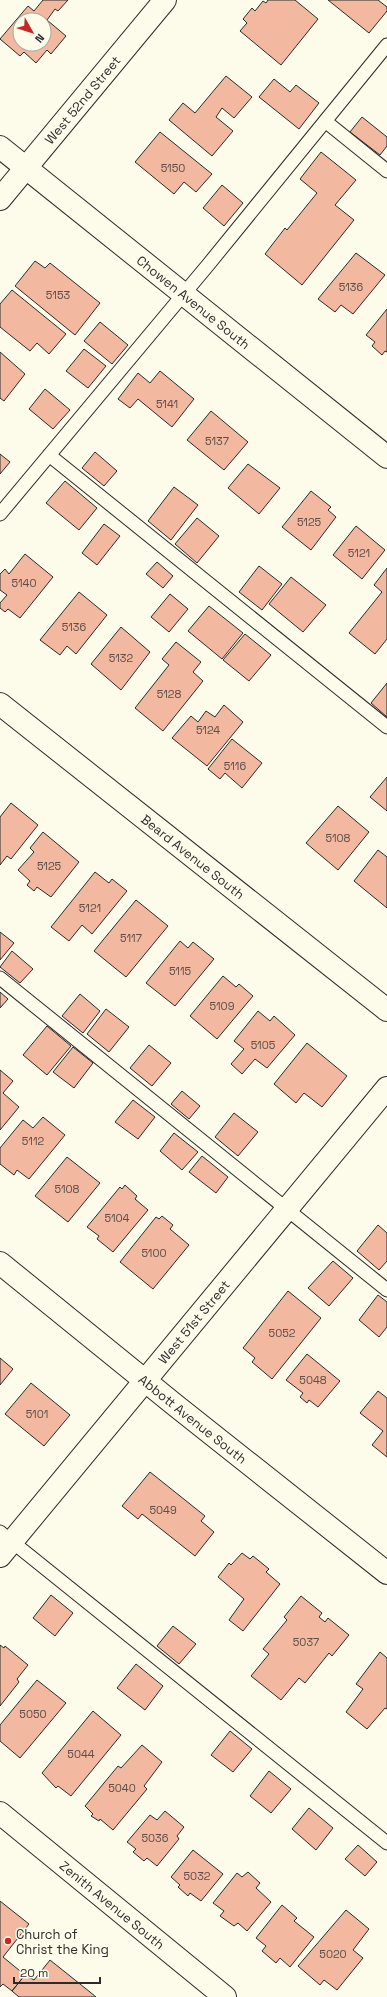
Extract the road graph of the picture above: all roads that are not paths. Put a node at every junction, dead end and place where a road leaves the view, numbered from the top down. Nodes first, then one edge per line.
1 (165, 0) edge
2 (387, 45) edge
3 (325, 121) junction
4 (0, 147) edge
5 (26, 168) junction
6 (387, 171) edge
7 (0, 199) edge
8 (184, 294) junction
9 (49, 455) junction
10 (387, 457) edge
11 (0, 514) edge
12 (0, 704) edge
13 (387, 727) edge
14 (0, 978) edge
15 (387, 1010) edge
16 (387, 1088) edge
17 (286, 1210) junction
18 (0, 1263) edge
19 (387, 1290) edge
20 (145, 1380) junction
21 (4, 1543) edge
22 (387, 1573) edge
23 (0, 1813) edge
24 (387, 1843) edge
25 (225, 1997) edge

1 - 5 street, West 52nd Street
2 - 3 lane
3 - 6 lane
3 - 8 lane
4 - 5 street, Chowen Avenue South
5 - 7 street, West 52nd Street
5 - 8 street, Chowen Avenue South
8 - 9 lane
8 - 10 street, Chowen Avenue South
9 - 11 lane
9 - 13 lane
12 - 15 street, Beard Avenue South
14 - 17 lane
16 - 17 street, West 51st Street
17 - 19 lane
17 - 20 street, West 51st Street
18 - 20 street, Abbott Avenue South
20 - 21 street, West 51st Street
20 - 22 street, Abbott Avenue South
21 - 24 lane
23 - 25 street, Zenith Avenue South

